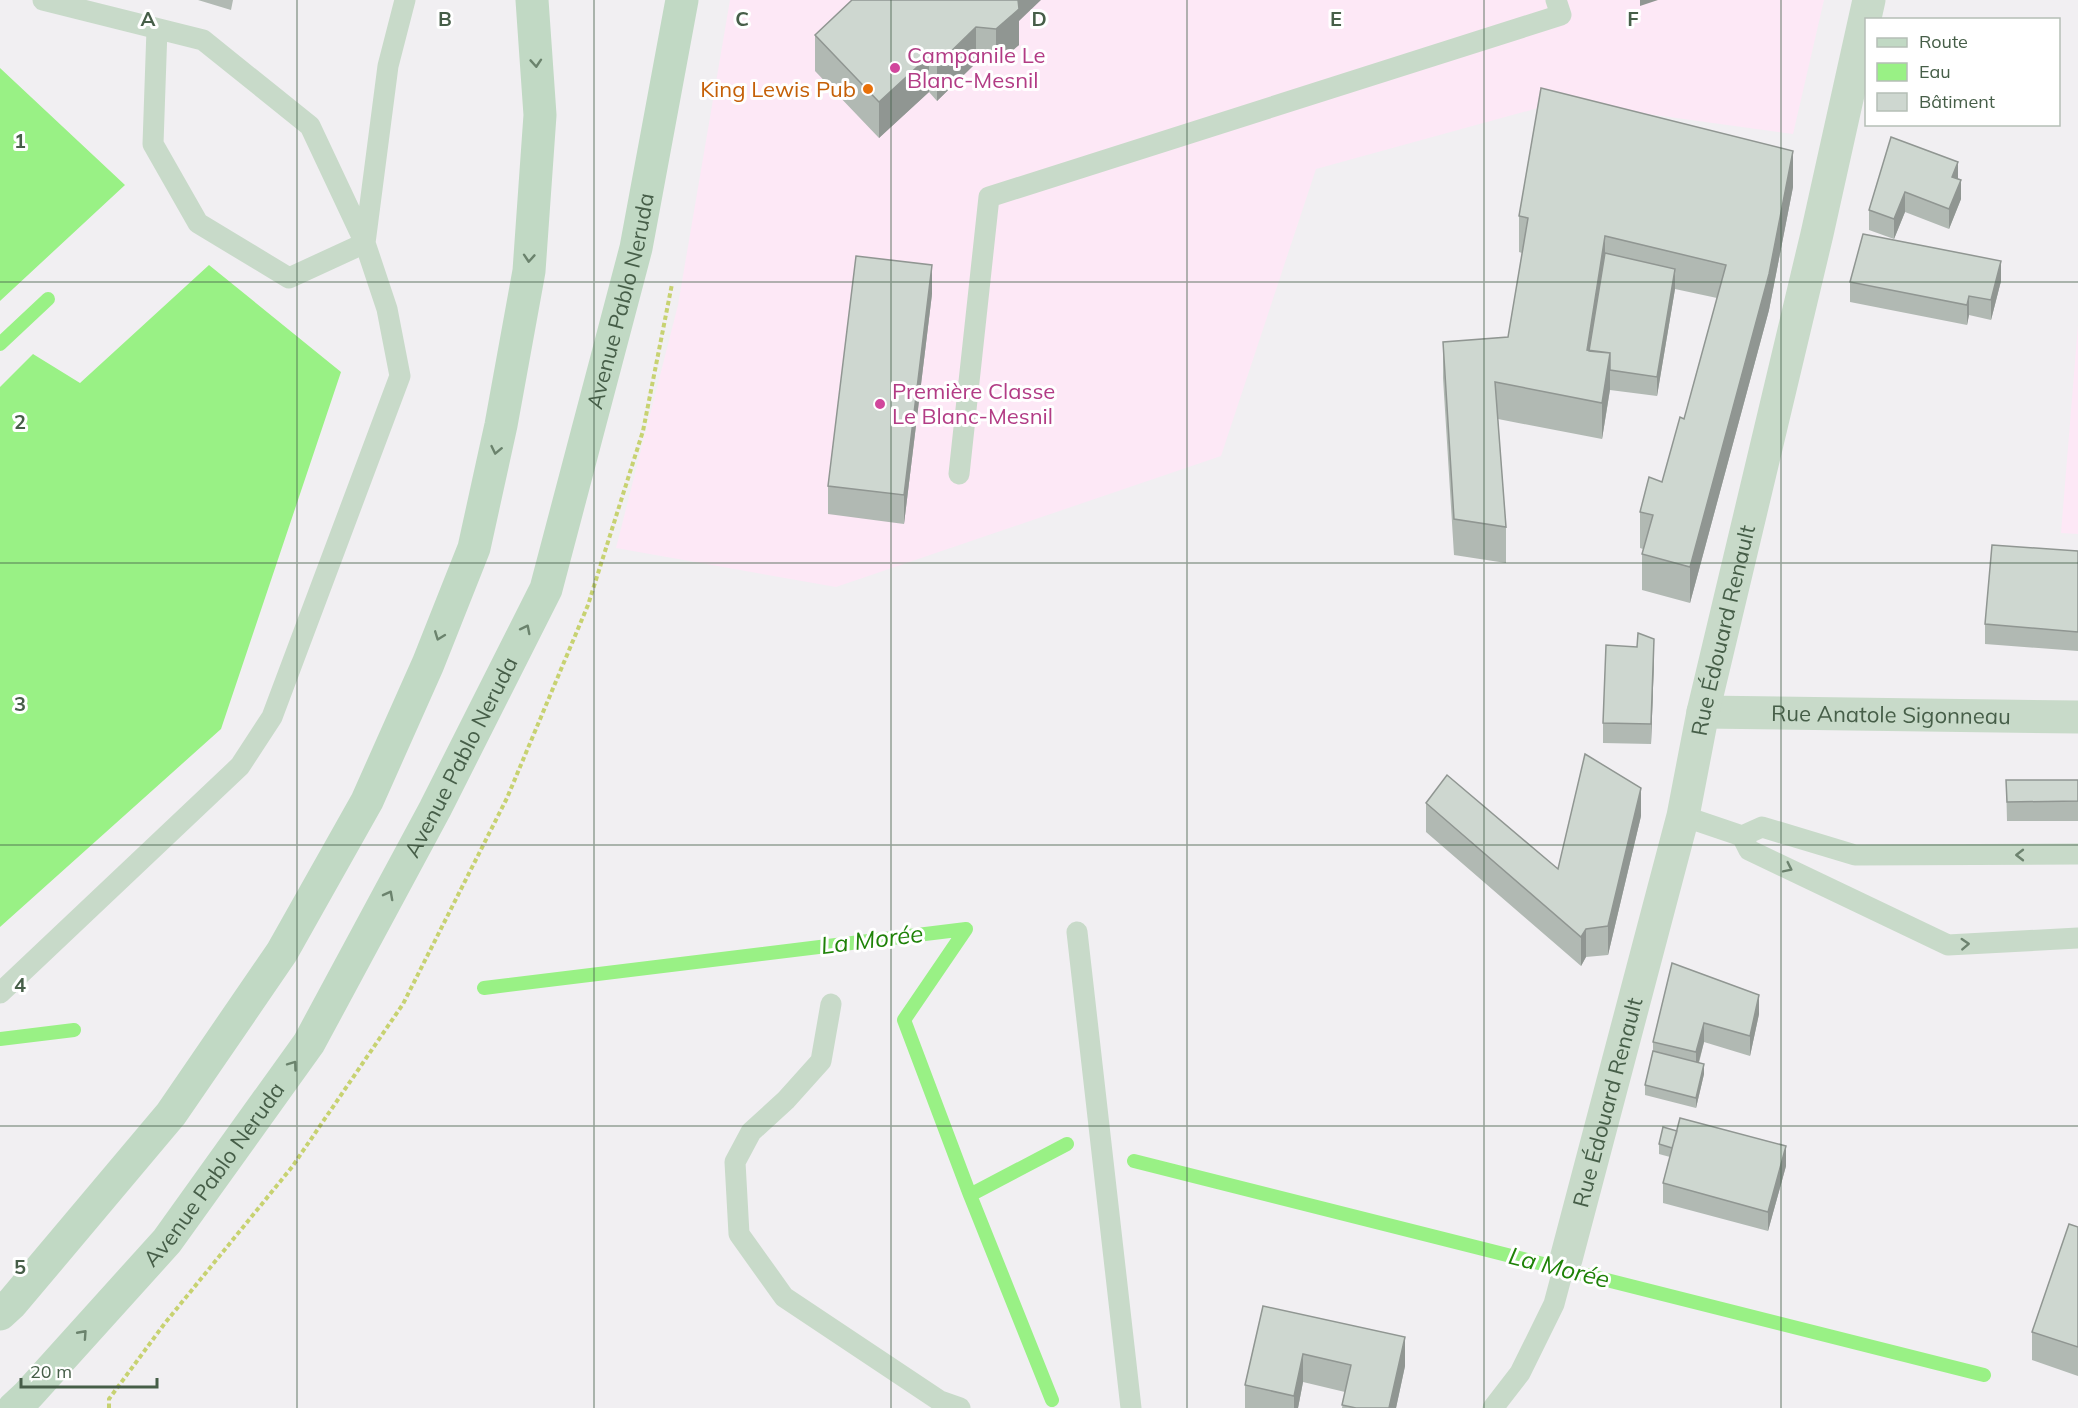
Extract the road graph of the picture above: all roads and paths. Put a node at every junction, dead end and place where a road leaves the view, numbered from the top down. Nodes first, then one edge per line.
1 (44, 0) edge
2 (405, 0) edge
3 (532, 0) edge
4 (682, 0) edge
5 (1556, 0) edge
6 (1869, 0) edge
7 (157, 29) junction
8 (364, 243) junction
9 (958, 474) dead end
10 (1703, 712) junction
11 (2078, 717) edge
12 (1683, 816) junction
13 (1742, 836) junction
14 (2078, 854) edge
15 (1077, 932) dead end
16 (2078, 938) edge
17 (0, 993) edge
18 (831, 1004) dead end
19 (1566, 1259) joint
20 (0, 1314) edge
21 (15, 1408) edge
22 (960, 1408) edge
23 (1131, 1408) edge
24 (1492, 1408) edge

1 - 7 lane
2 - 8 lane
3 -> 20 main road
21 -> 4 main road, Avenue Pablo Neruda
5 - 9 lane
6 - 10 street, Rue Édouard Renault
7 - 8 lane
7 - 8 lane
8 - 17 lane
10 - 11 street, Rue Anatole Sigonneau
10 - 12 street, Rue Édouard Renault
12 - 13 lane
12 - 19 street, Rue Édouard Renault
14 -> 13 lane
13 -> 16 lane
15 - 23 lane
18 - 22 lane
19 - 24 lane

